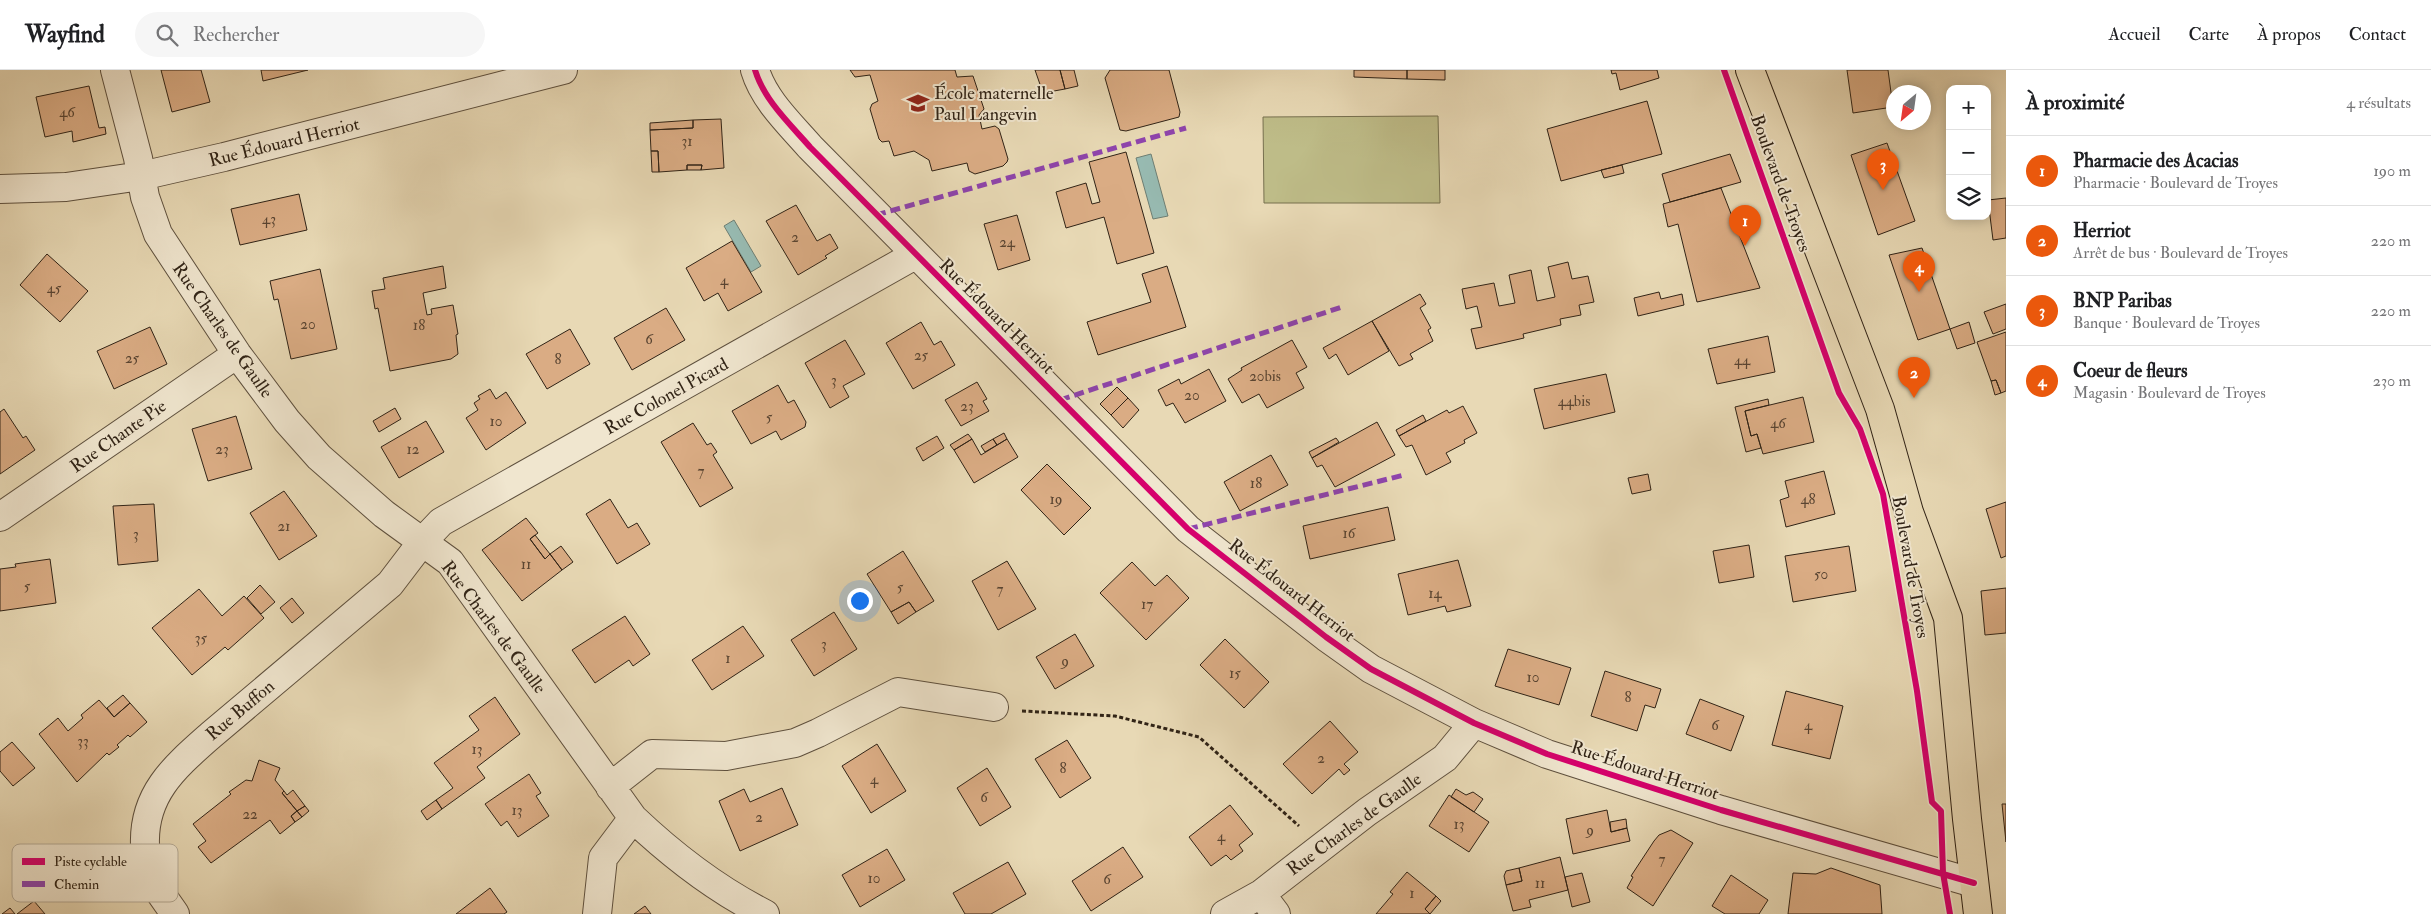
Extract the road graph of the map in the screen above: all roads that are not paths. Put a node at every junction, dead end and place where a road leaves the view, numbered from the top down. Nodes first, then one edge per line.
1 (115, 70) edge
2 (564, 70) edge
3 (755, 70) edge
4 (1750, 70) edge
5 (141, 176) junction
6 (0, 189) edge
7 (915, 255) junction
8 (236, 354) junction
9 (0, 518) edge
10 (422, 542) junction
11 (994, 708) road end
12 (1474, 723) junction
13 (610, 787) junction
14 (633, 818) junction
15 (146, 844) edge
16 (1974, 883) junction
17 (167, 902) edge
18 (1268, 904) edge
19 (175, 914) edge
20 (597, 914) edge
21 (765, 914) edge
22 (1225, 914) edge
23 (1978, 914) edge

1 - 5 street, Rue Charles de Gaulle
2 - 5 street, Rue Édouard Herriot
3 - 7 street, Rue Édouard Herriot
4 - 16 main road, Boulevard de Troyes
5 - 6 street, Rue Édouard Herriot
5 - 8 street, Rue Charles de Gaulle
7 - 10 street, Rue Colonel Picard
7 - 12 street, Rue Édouard Herriot
8 - 9 street, Rue Chante Pie
8 - 10 street, Rue Charles de Gaulle
10 - 13 street, Rue Charles de Gaulle
10 - 15 street, Rue Buffon
11 - 13 street
12 - 16 street, Rue Édouard Herriot
12 - 18 street, Rue Charles de Gaulle
13 - 14 street, Rue Charles de Gaulle
14 - 20 street
14 - 21 street, Rue Charles de Gaulle
16 - 23 main road, Boulevard de Troyes
17 - 19 street, Rue Buffon
18 - 22 street, Rue Charles de Gaulle

